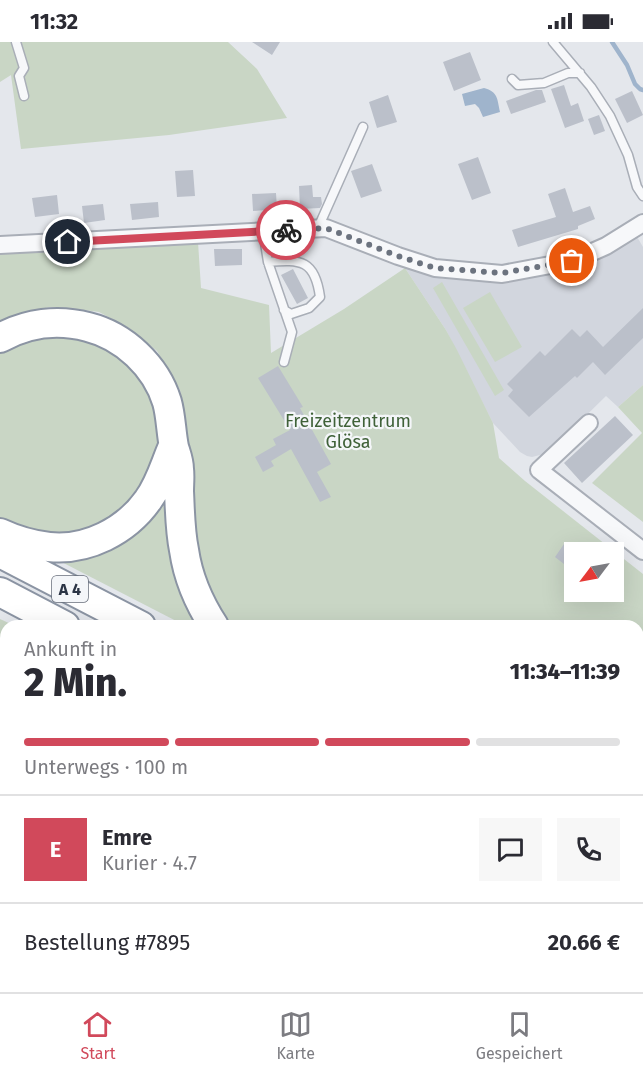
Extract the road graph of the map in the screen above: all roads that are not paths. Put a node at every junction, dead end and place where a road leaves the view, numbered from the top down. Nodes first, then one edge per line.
1 (16, 42) edge
2 (553, 42) edge
3 (580, 73) junction
4 (512, 79) dead end
5 (24, 96) dead end
6 (363, 127) dead end
7 (643, 196) edge
8 (643, 223) edge
9 (318, 229) junction
10 (270, 231) junction
11 (0, 246) edge
12 (268, 262) junction
13 (284, 310) junction
14 (0, 338) edge
15 (284, 362) dead end
16 (590, 423) dead end
17 (174, 444) junction
18 (0, 533) edge
19 (643, 551) edge
20 (0, 553) edge
21 (0, 592) edge
22 (54, 620) edge
23 (129, 620) edge
24 (210, 620) edge

1 - 5 lane
2 - 3 lane
3 - 4 lane
3 - 7 lane
6 - 9 lane
8 - 9 street
9 - 10 street
10 - 11 street
10 - 12 lane
12 - 13 lane
12 - 13 lane
13 - 15 lane
14 - 17 highway
16 - 19 street
17 - 18 highway
17 - 24 highway
20 - 23 highway, A 4
21 - 22 highway, A 4

